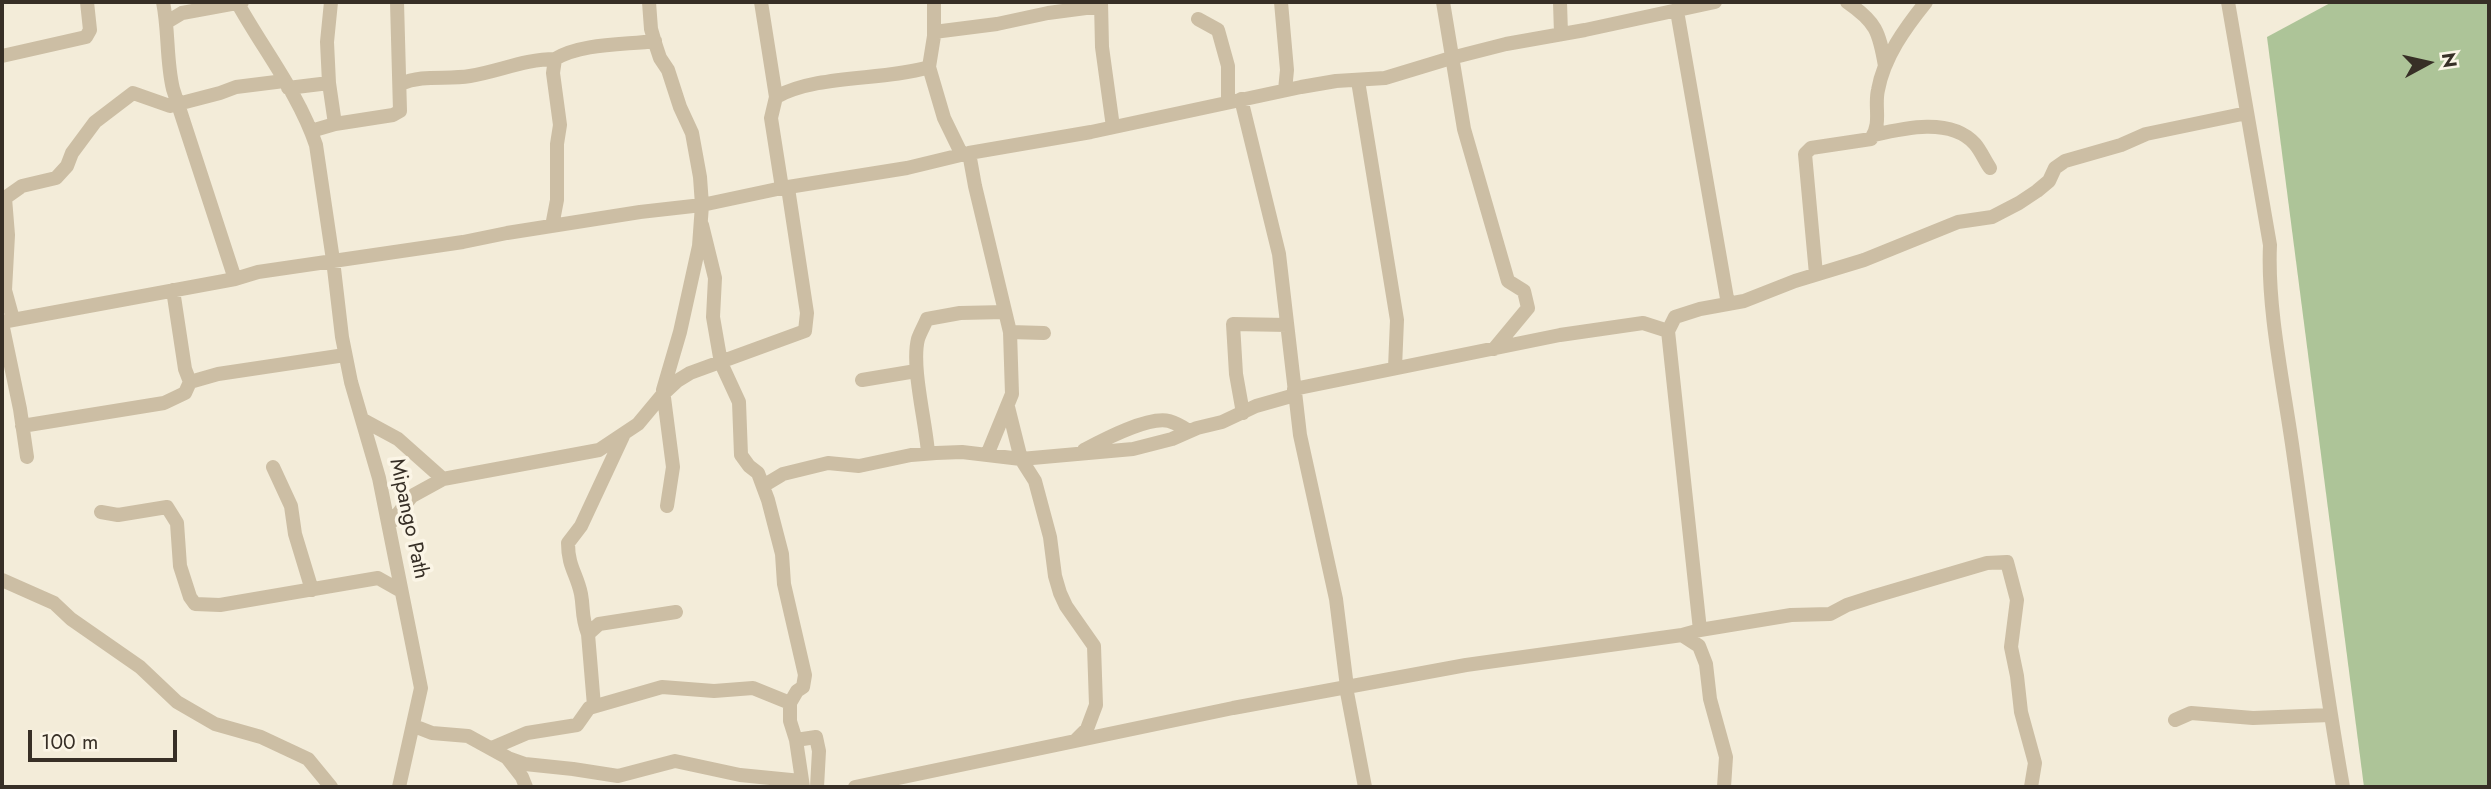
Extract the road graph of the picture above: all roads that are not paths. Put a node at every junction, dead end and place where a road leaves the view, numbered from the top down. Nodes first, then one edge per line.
1 (87, 2) edge
2 (163, 2) edge
3 (239, 2) edge
4 (331, 2) edge
5 (397, 2) edge
6 (649, 2) edge
7 (761, 2) edge
8 (934, 2) edge
9 (1281, 2) edge
10 (1443, 2) edge
11 (1560, 2) edge
12 (1715, 2) edge
13 (1847, 2) edge
14 (1926, 2) edge
15 (2228, 2) edge
16 (1101, 4) edge
17 (1677, 11) junction
18 (1198, 19) dead end
19 (167, 22) junction
20 (934, 32) junction
21 (1561, 34) junction
22 (655, 41) junction
23 (2, 56) edge
24 (1451, 58) junction
25 (555, 59) junction
26 (1885, 65) junction
27 (929, 66) junction
28 (1358, 81) junction
29 (330, 83) junction
30 (400, 83) junction
31 (286, 84) junction
32 (1286, 90) junction
33 (776, 97) junction
34 (1235, 101) junction
35 (179, 105) junction
36 (2247, 113) junction
37 (335, 124) junction
38 (1113, 127) junction
39 (311, 131) junction
40 (1874, 135) junction
41 (965, 154) junction
42 (1990, 169) dead end
43 (785, 188) junction
44 (3, 195) edge
45 (702, 205) junction
46 (702, 225) junction
47 (552, 226) junction
48 (333, 260) junction
49 (1816, 274) junction
50 (235, 279) junction
51 (173, 290) junction
52 (1728, 304) junction
53 (1005, 312) junction
54 (5, 321) edge
55 (1287, 325) junction
56 (1668, 331) junction
57 (1010, 332) junction
58 (1044, 333) dead end
59 (1493, 349) junction
60 (345, 355) junction
61 (721, 363) junction
62 (1395, 368) junction
63 (916, 371) junction
64 (862, 380) dead end
65 (190, 382) junction
66 (1295, 392) junction
67 (663, 394) junction
68 (1008, 407) junction
69 (1243, 413) junction
70 (363, 420) junction
71 (1168, 421) junction
72 (22, 426) junction
73 (1189, 432) junction
74 (624, 433) junction
75 (1172, 439) junction
76 (1080, 452) junction
77 (928, 453) junction
78 (987, 455) junction
79 (26, 457) dead end
80 (1021, 459) junction
81 (272, 467) dead end
82 (443, 479) junction
83 (763, 485) junction
84 (667, 506) dead end
85 (101, 512) dead end
86 (389, 524) junction
87 (2, 580) edge
88 (312, 590) junction
89 (401, 591) junction
90 (676, 611) dead end
91 (1700, 629) junction
92 (588, 634) junction
93 (1682, 635) junction
94 (1346, 687) junction
95 (790, 703) junction
96 (594, 706) junction
97 (2330, 715) junction
98 (2175, 720) dead end
99 (414, 726) junction
100 (796, 740) junction
101 (1074, 742) junction
102 (492, 748) junction
103 (508, 758) junction
104 (802, 784) edge
105 (331, 787) edge
106 (399, 787) edge
107 (526, 787) edge
108 (817, 787) edge
109 (855, 787) edge
110 (1365, 787) edge
111 (1724, 787) edge
112 (2031, 787) edge
113 (2343, 787) edge

1 - 23 street
2 - 19 street
3 - 19 street
3 - 31 street, Mipango Path
4 - 29 street
5 - 30 street
6 - 22 street
7 - 33 street
8 - 20 street
9 - 32 street
10 - 24 street
11 - 21 street
12 - 17 street
13 - 26 street
14 - 26 street
15 - 36 street
16 - 20 street
16 - 38 street
17 - 21 street
17 - 52 street
18 - 34 street
19 - 35 street
20 - 27 street
21 - 24 street
22 - 25 street
22 - 45 street
24 - 28 street
24 - 59 street
25 - 30 street
25 - 47 street
26 - 40 street
27 - 33 street
27 - 41 street
28 - 32 street
28 - 62 street
29 - 31 street
29 - 37 street
30 - 37 street
31 - 35 street
31 - 39 street, Mipango Path
32 - 34 street
33 - 43 street
34 - 38 street
34 - 55 street
35 - 44 street
35 - 50 street
36 - 49 street
36 - 97 street
37 - 39 street
38 - 41 street
39 - 48 street, Mipango Path
40 - 42 street
40 - 49 street
41 - 43 street
41 - 53 street
43 - 45 street
43 - 61 street
44 - 54 street
45 - 46 street
45 - 47 street
46 - 61 street
46 - 67 street
47 - 48 street
48 - 50 street
48 - 60 street, Mipango Path
49 - 52 street
50 - 51 street
51 - 54 street
51 - 65 street
52 - 56 street
53 - 57 street
53 - 63 street
54 - 72 street
55 - 66 street
55 - 69 street
56 - 59 street
56 - 91 street
57 - 58 street
57 - 68 street
59 - 62 street
60 - 65 street
60 - 70 street, Mipango Path
61 - 67 street
61 - 83 street
62 - 66 street
63 - 64 street
63 - 77 street
65 - 72 street
66 - 69 street
66 - 94 street
67 - 74 street
67 - 84 street
68 - 78 street
68 - 80 street
69 - 73 street
70 - 82 street
70 - 86 street, Mipango Path
71 - 73 street
71 - 75 street
71 - 76 street
72 - 79 street
73 - 75 street
74 - 82 street
74 - 92 street
75 - 76 street
76 - 80 street
77 - 78 street
77 - 83 street
78 - 80 street
80 - 101 street
81 - 88 street
82 - 86 street
83 - 95 street
85 - 88 street
86 - 89 street, Mipango Path
87 - 105 street
88 - 89 street
89 - 99 street, Mipango Path
90 - 92 street
91 - 93 street
91 - 112 street
92 - 96 street
93 - 94 street
93 - 111 street
94 - 101 street
94 - 110 street
95 - 96 street
95 - 100 street
96 - 102 street
97 - 98 street
97 - 113 street
99 - 102 street
99 - 106 street, Mipango Path
100 - 104 street
100 - 108 street
101 - 109 street
102 - 103 street
103 - 104 street
103 - 107 street

